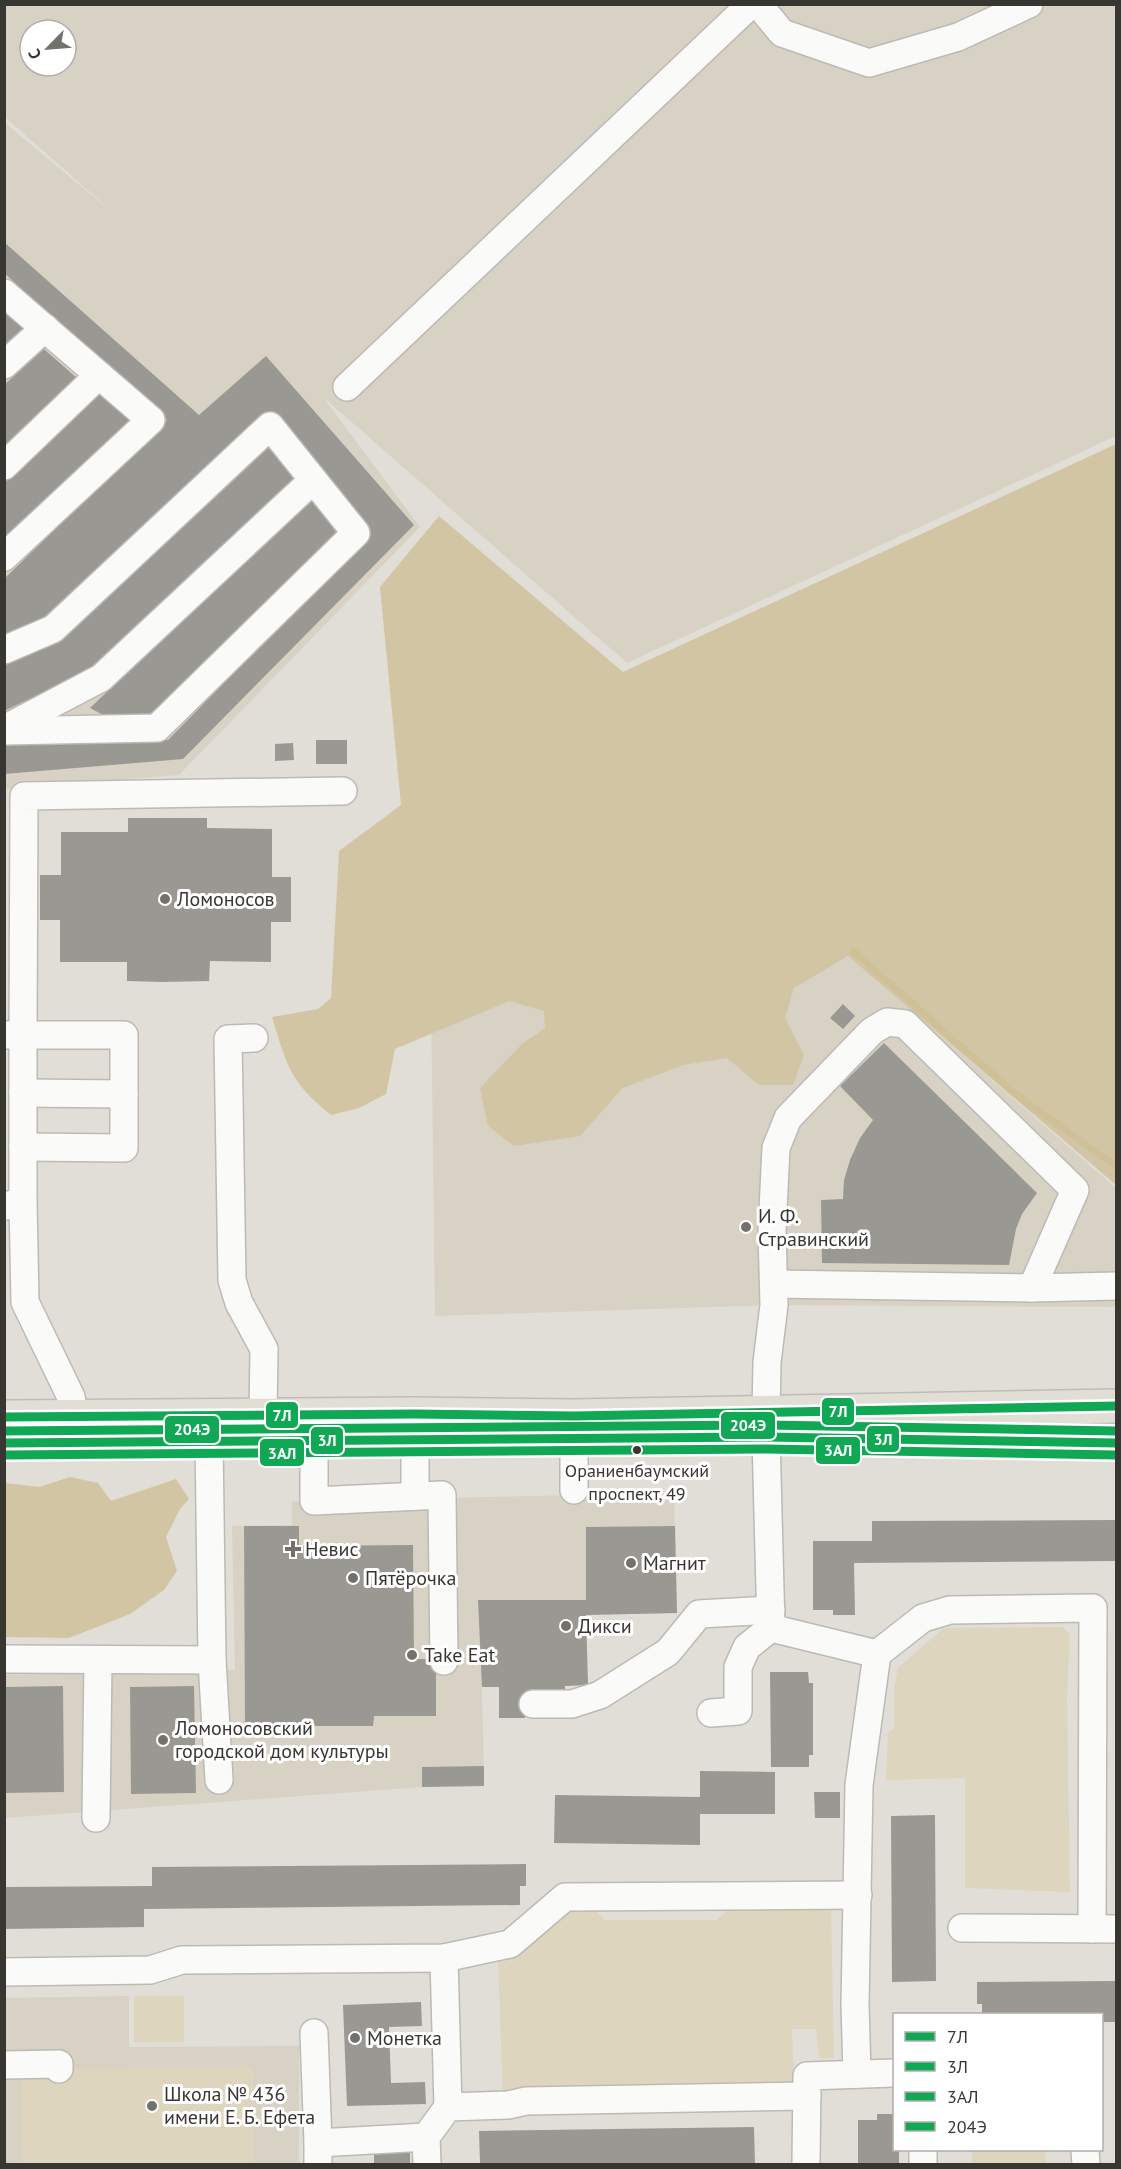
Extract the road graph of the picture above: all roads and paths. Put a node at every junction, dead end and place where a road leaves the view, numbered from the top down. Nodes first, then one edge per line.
1 (751, 4) edge
2 (758, 4) edge
3 (1029, 4) edge
4 (1000, 10) edge
5 (4, 293) edge
6 (45, 328) junction
7 (4, 365) edge
8 (99, 375) junction
9 (347, 387) dead end
10 (4, 466) edge
11 (313, 480) junction
12 (4, 557) edge
13 (4, 650) edge
14 (4, 730) edge
15 (343, 792) dead end
16 (14, 1035) edge
17 (254, 1038) dead end
18 (23, 1093) junction
19 (124, 1094) junction
20 (23, 1147) junction
21 (14, 1203) edge
22 (774, 1284) junction
23 (1116, 1286) edge
24 (1032, 1288) junction
25 (1116, 1406) edge
26 (263, 1414) junction
27 (4, 1417) edge
28 (766, 1425) junction
29 (415, 1427) junction
30 (574, 1428) junction
31 (76, 1429) junction
32 (314, 1439) junction
33 (208, 1440) junction
34 (4, 1443) edge
35 (1116, 1443) edge
36 (574, 1490) dead end
37 (415, 1496) junction
38 (771, 1619) junction
39 (877, 1654) junction
40 (4, 1659) edge
41 (98, 1660) junction
42 (212, 1660) junction
43 (444, 1661) dead end
44 (533, 1704) dead end
45 (711, 1713) dead end
46 (219, 1780) dead end
47 (96, 1818) dead end
48 (858, 1895) junction
49 (962, 1929) dead end
50 (1104, 1929) edge
51 (444, 1958) junction
52 (4, 1972) edge
53 (314, 2033) dead end
54 (4, 2065) edge
55 (59, 2069) dead end
56 (893, 2073) edge
57 (857, 2074) junction
58 (807, 2096) junction
59 (448, 2107) junction
60 (426, 2137) junction
61 (318, 2154) edge
62 (427, 2164) edge
63 (806, 2164) edge

1 - 9 lane
2 - 4 lane
3 - 4 lane
5 - 6 lane
6 - 7 lane
6 - 8 lane
8 - 10 lane
8 - 12 lane
11 - 13 lane
11 - 14 lane
11 - 14 lane
15 - 16 lane
16 - 18 lane
16 - 19 lane
17 - 26 lane
18 - 19 lane
18 - 20 lane
19 - 20 lane
20 - 21 lane
21 - 31 lane
22 - 24 lane
22 - 24 lane
22 - 28 lane
23 - 24 lane
25 - 28 main road
26 - 29 main road
26 - 31 main road
27 - 31 main road
28 - 30 main road
28 - 35 main road
28 - 38 lane
29 - 30 main road
29 - 32 main road
29 - 37 lane
30 - 36 lane
31 - 33 main road
31 - 34 main road
32 - 33 main road
32 - 37 lane
33 - 42 lane
37 - 43 lane
38 - 39 lane
38 - 44 lane
38 - 45 lane
39 - 48 lane
39 - 50 lane
40 - 41 lane
41 - 42 lane
41 - 47 lane
42 - 46 lane
48 - 51 lane
48 - 57 lane
49 - 50 lane
51 - 52 lane
51 - 59 lane
53 - 61 lane
54 - 55 lane
56 - 57 lane
57 - 58 lane
58 - 59 lane
58 - 63 lane
59 - 60 lane
60 - 61 lane
60 - 62 lane

